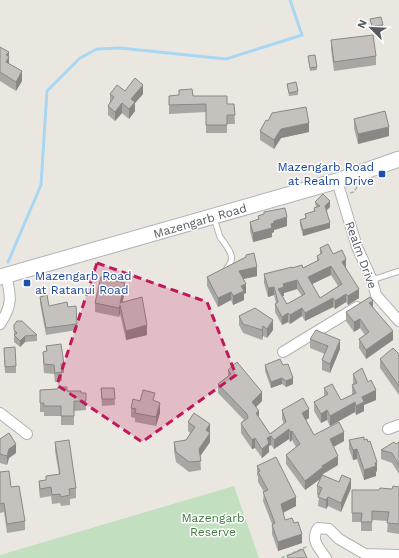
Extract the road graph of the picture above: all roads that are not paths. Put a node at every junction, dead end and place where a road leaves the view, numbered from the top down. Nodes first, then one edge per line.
1 (399, 159) edge
2 (337, 181) junction
3 (214, 217) junction
4 (227, 268) edge
5 (399, 271) edge
6 (3, 276) edge
7 (372, 280) junction
8 (369, 299) junction
9 (399, 321) edge
10 (0, 324) edge
11 (283, 352) dead end
12 (0, 413) edge
13 (399, 425) edge
14 (388, 430) dead end
15 (27, 434) dead end
16 (399, 555) edge
17 (363, 556) edge
18 (326, 558) edge

1 - 2 main road, Mazengarb Road
2 - 3 main road, Mazengarb Road
2 - 7 street, Realm Drive
3 - 4 lane
3 - 6 main road, Mazengarb Road
5 - 7 lane
6 - 10 street
7 - 8 street, Realm Drive
8 - 9 street, Realm Drive
8 - 11 street
12 - 15 street
13 - 14 street
16 - 17 street
17 - 18 street

